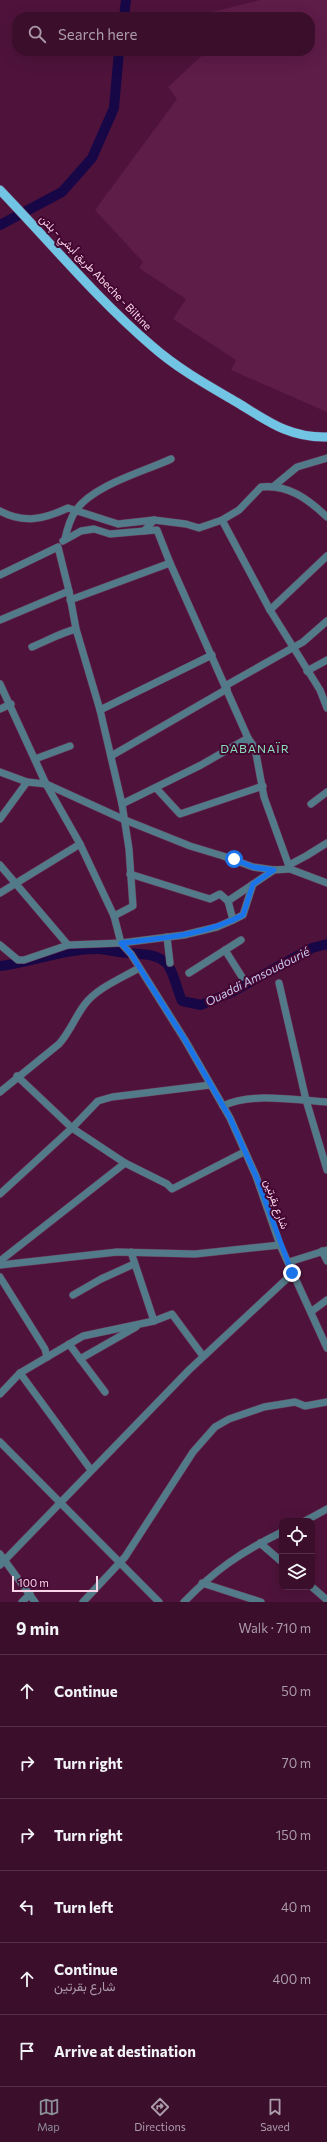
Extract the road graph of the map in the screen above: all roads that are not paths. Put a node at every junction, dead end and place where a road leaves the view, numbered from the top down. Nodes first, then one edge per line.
1 (0, 190) edge
2 (327, 437) edge
3 (327, 458) edge
4 (171, 459) dead end
5 (274, 486) junction
6 (0, 511) edge
7 (76, 511) junction
8 (327, 517) edge
9 (154, 520) junction
10 (222, 520) junction
11 (144, 531) junction
12 (65, 539) junction
13 (58, 547) junction
14 (327, 556) edge
15 (170, 563) junction
16 (0, 575) edge
17 (69, 591) junction
18 (70, 600) junction
19 (270, 610) junction
20 (0, 620) edge
21 (327, 621) edge
22 (76, 629) junction
23 (32, 646) dead end
24 (293, 648) junction
25 (212, 655) junction
26 (327, 660) edge
27 (307, 671) junction
28 (0, 684) edge
29 (226, 688) junction
30 (324, 688) edge
31 (11, 704) junction
32 (0, 708) edge
33 (327, 708) edge
34 (100, 710) junction
35 (248, 738) junction
36 (70, 746) dead end
37 (111, 756) junction
38 (35, 759) junction
39 (0, 772) edge
40 (27, 782) junction
41 (46, 784) junction
42 (263, 786) junction
43 (156, 788) junction
44 (327, 792) edge
45 (122, 804) junction
46 (311, 804) dead end
47 (0, 819) edge
48 (125, 820) junction
49 (327, 843) edge
50 (80, 844) junction
51 (0, 865) edge
52 (289, 867) junction
53 (274, 870) junction
54 (130, 874) junction
55 (327, 883) edge
56 (253, 884) junction
57 (16, 885) junction
58 (0, 893) edge
59 (228, 901) junction
60 (114, 916) junction
61 (233, 920) junction
62 (167, 937) junction
63 (241, 940) dead end
64 (121, 943) junction
65 (68, 944) junction
66 (0, 945) edge
67 (225, 950) junction
68 (170, 962) dead end
69 (139, 968) junction
70 (189, 973) dead end
71 (242, 977) dead end
72 (279, 983) dead end
73 (17, 1076) junction
74 (210, 1085) junction
75 (0, 1092) edge
76 (306, 1100) junction
77 (327, 1102) edge
78 (223, 1106) junction
79 (72, 1128) junction
80 (244, 1152) junction
81 (125, 1163) junction
82 (327, 1170) edge
83 (0, 1194) edge
84 (280, 1245) junction
85 (325, 1250) edge
86 (131, 1252) junction
87 (0, 1261) edge
88 (327, 1261) edge
89 (288, 1262) junction
90 (134, 1264) junction
91 (0, 1265) edge
92 (292, 1273) junction
93 (0, 1277) edge
94 (73, 1295) dead end
95 (327, 1300) edge
96 (312, 1311) junction
97 (154, 1321) junction
98 (143, 1323) junction
99 (69, 1344) junction
100 (327, 1348) edge
101 (203, 1356) junction
102 (47, 1357) junction
103 (80, 1359) junction
104 (20, 1373) junction
105 (105, 1392) dead end
106 (0, 1394) edge
107 (327, 1402) edge
108 (0, 1442) edge
109 (91, 1470) junction
110 (58, 1503) junction
111 (327, 1509) edge
112 (310, 1518) edge
113 (279, 1534) edge
114 (260, 1543) junction
115 (0, 1554) edge
116 (279, 1559) edge
117 (120, 1562) junction
118 (2, 1563) edge
119 (202, 1583) junction
120 (315, 1590) edge
121 (30, 1594) junction
122 (243, 1599) edge
123 (327, 1600) edge
124 (22, 1602) edge
125 (35, 1602) edge
126 (83, 1602) edge
127 (159, 1602) edge
128 (184, 1602) edge
129 (261, 1602) edge

1 - 2 main road, طريق أبشي - بلتن Abeche - Biltine
3 - 5 street
4 - 7 street
5 - 8 street
5 - 10 street
6 - 7 street
7 - 9 street
7 - 12 street
9 - 10 street
9 - 11 street
10 - 19 street
11 - 12 street
11 - 15 street
12 - 13 street
13 - 16 street
13 - 17 street
14 - 19 street
15 - 18 street
15 - 25 street
17 - 18 street
17 - 20 street
18 - 22 street
19 - 24 street
21 - 24 street
22 - 23 street
22 - 34 street
24 - 27 street
24 - 29 street
25 - 29 street
25 - 34 street
26 - 27 street
27 - 30 street
28 - 31 street
29 - 35 street
29 - 37 street
30 - 33 street
31 - 32 street
31 - 38 street
34 - 37 street
35 - 42 street
35 - 43 street
36 - 38 street
37 - 45 street
38 - 41 street
39 - 40 street
40 - 41 street
40 - 47 street
41 - 48 street
41 - 50 street
42 - 43 street
42 - 52 street
43 - 45 street
44 - 46 street
45 - 48 street
48 - 53 street
48 - 54 street
49 - 52 street
50 - 57 street
50 - 60 street
51 - 57 street
52 - 53 street
52 - 55 street
53 - 56 street
54 - 59 street
54 - 60 street
56 - 59 street
56 - 61 street
57 - 58 street
57 - 65 street
59 - 61 street
60 - 64 street
61 - 62 street
62 - 64 street
62 - 68 street
63 - 67 street
64 - 65 street
64 - 69 street, شارع بقرتين
65 - 66 street
67 - 70 street
67 - 71 street
69 - 73 street
69 - 74 street, شارع بقرتين
72 - 76 street
73 - 75 street
73 - 79 street
74 - 78 street, شارع بقرتين
74 - 79 street
76 - 77 street
76 - 78 street
76 - 82 street
78 - 80 street, شارع بقرتين
79 - 81 street
79 - 83 street
80 - 81 street
80 - 84 street, شارع بقرتين
81 - 87 street
84 - 86 street
84 - 89 street, شارع بقرتين
85 - 88 street
85 - 89 street
86 - 90 street
86 - 91 street
89 - 92 street, شارع بقرتين
90 - 94 street
90 - 97 street
92 - 96 street, شارع بقرتين
92 - 101 street
93 - 102 street
95 - 96 street
96 - 100 street, شارع بقرتين
97 - 98 street
97 - 101 street
98 - 99 street
98 - 103 street
99 - 102 street
99 - 103 street
101 - 109 street
102 - 104 street
103 - 105 street
104 - 106 street
104 - 109 street
107 - 117 street
108 - 110 street
109 - 110 street
110 - 117 street
110 - 118 street
111 - 112 street
113 - 114 street
114 - 116 street
114 - 119 street
115 - 118 street
117 - 126 street
117 - 127 street
118 - 121 street
119 - 122 street
119 - 128 street
120 - 123 street
121 - 124 street
121 - 125 street
122 - 129 street

